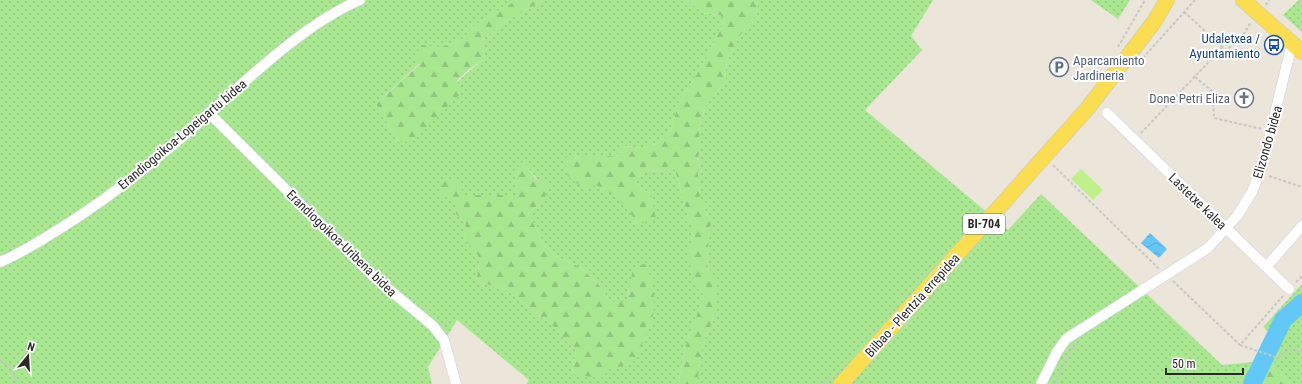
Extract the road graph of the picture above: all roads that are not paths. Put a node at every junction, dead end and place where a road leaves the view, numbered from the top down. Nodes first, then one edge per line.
1 (360, 0) edge
2 (1243, 0) edge
3 (1167, 2) edge
4 (1297, 48) edge
5 (209, 113) junction
6 (1107, 113) dead end
7 (1302, 226) edge
8 (1226, 228) junction
9 (0, 262) edge
10 (1267, 266) junction
11 (1290, 289) dead end
12 (837, 378) edge
13 (456, 384) edge
14 (1041, 384) edge

1 - 5 street, Erandiogoikoa-Lopeigartu bidea
2 - 4 main road
3 - 12 main road, Bilbao - Plentzia errepidea / BI-704
4 - 8 street, Elizondo bidea
5 - 9 street, Erandiogoikoa-Lopeigartu bidea
5 - 13 street, Erandiogoikoa-Uribena bidea
6 - 8 street, Lastetxe kalea
7 - 10 street
8 - 10 street, Lastetxe kalea
8 - 14 street, Elizondo bidea
10 - 11 street, Lastetxe kalea

